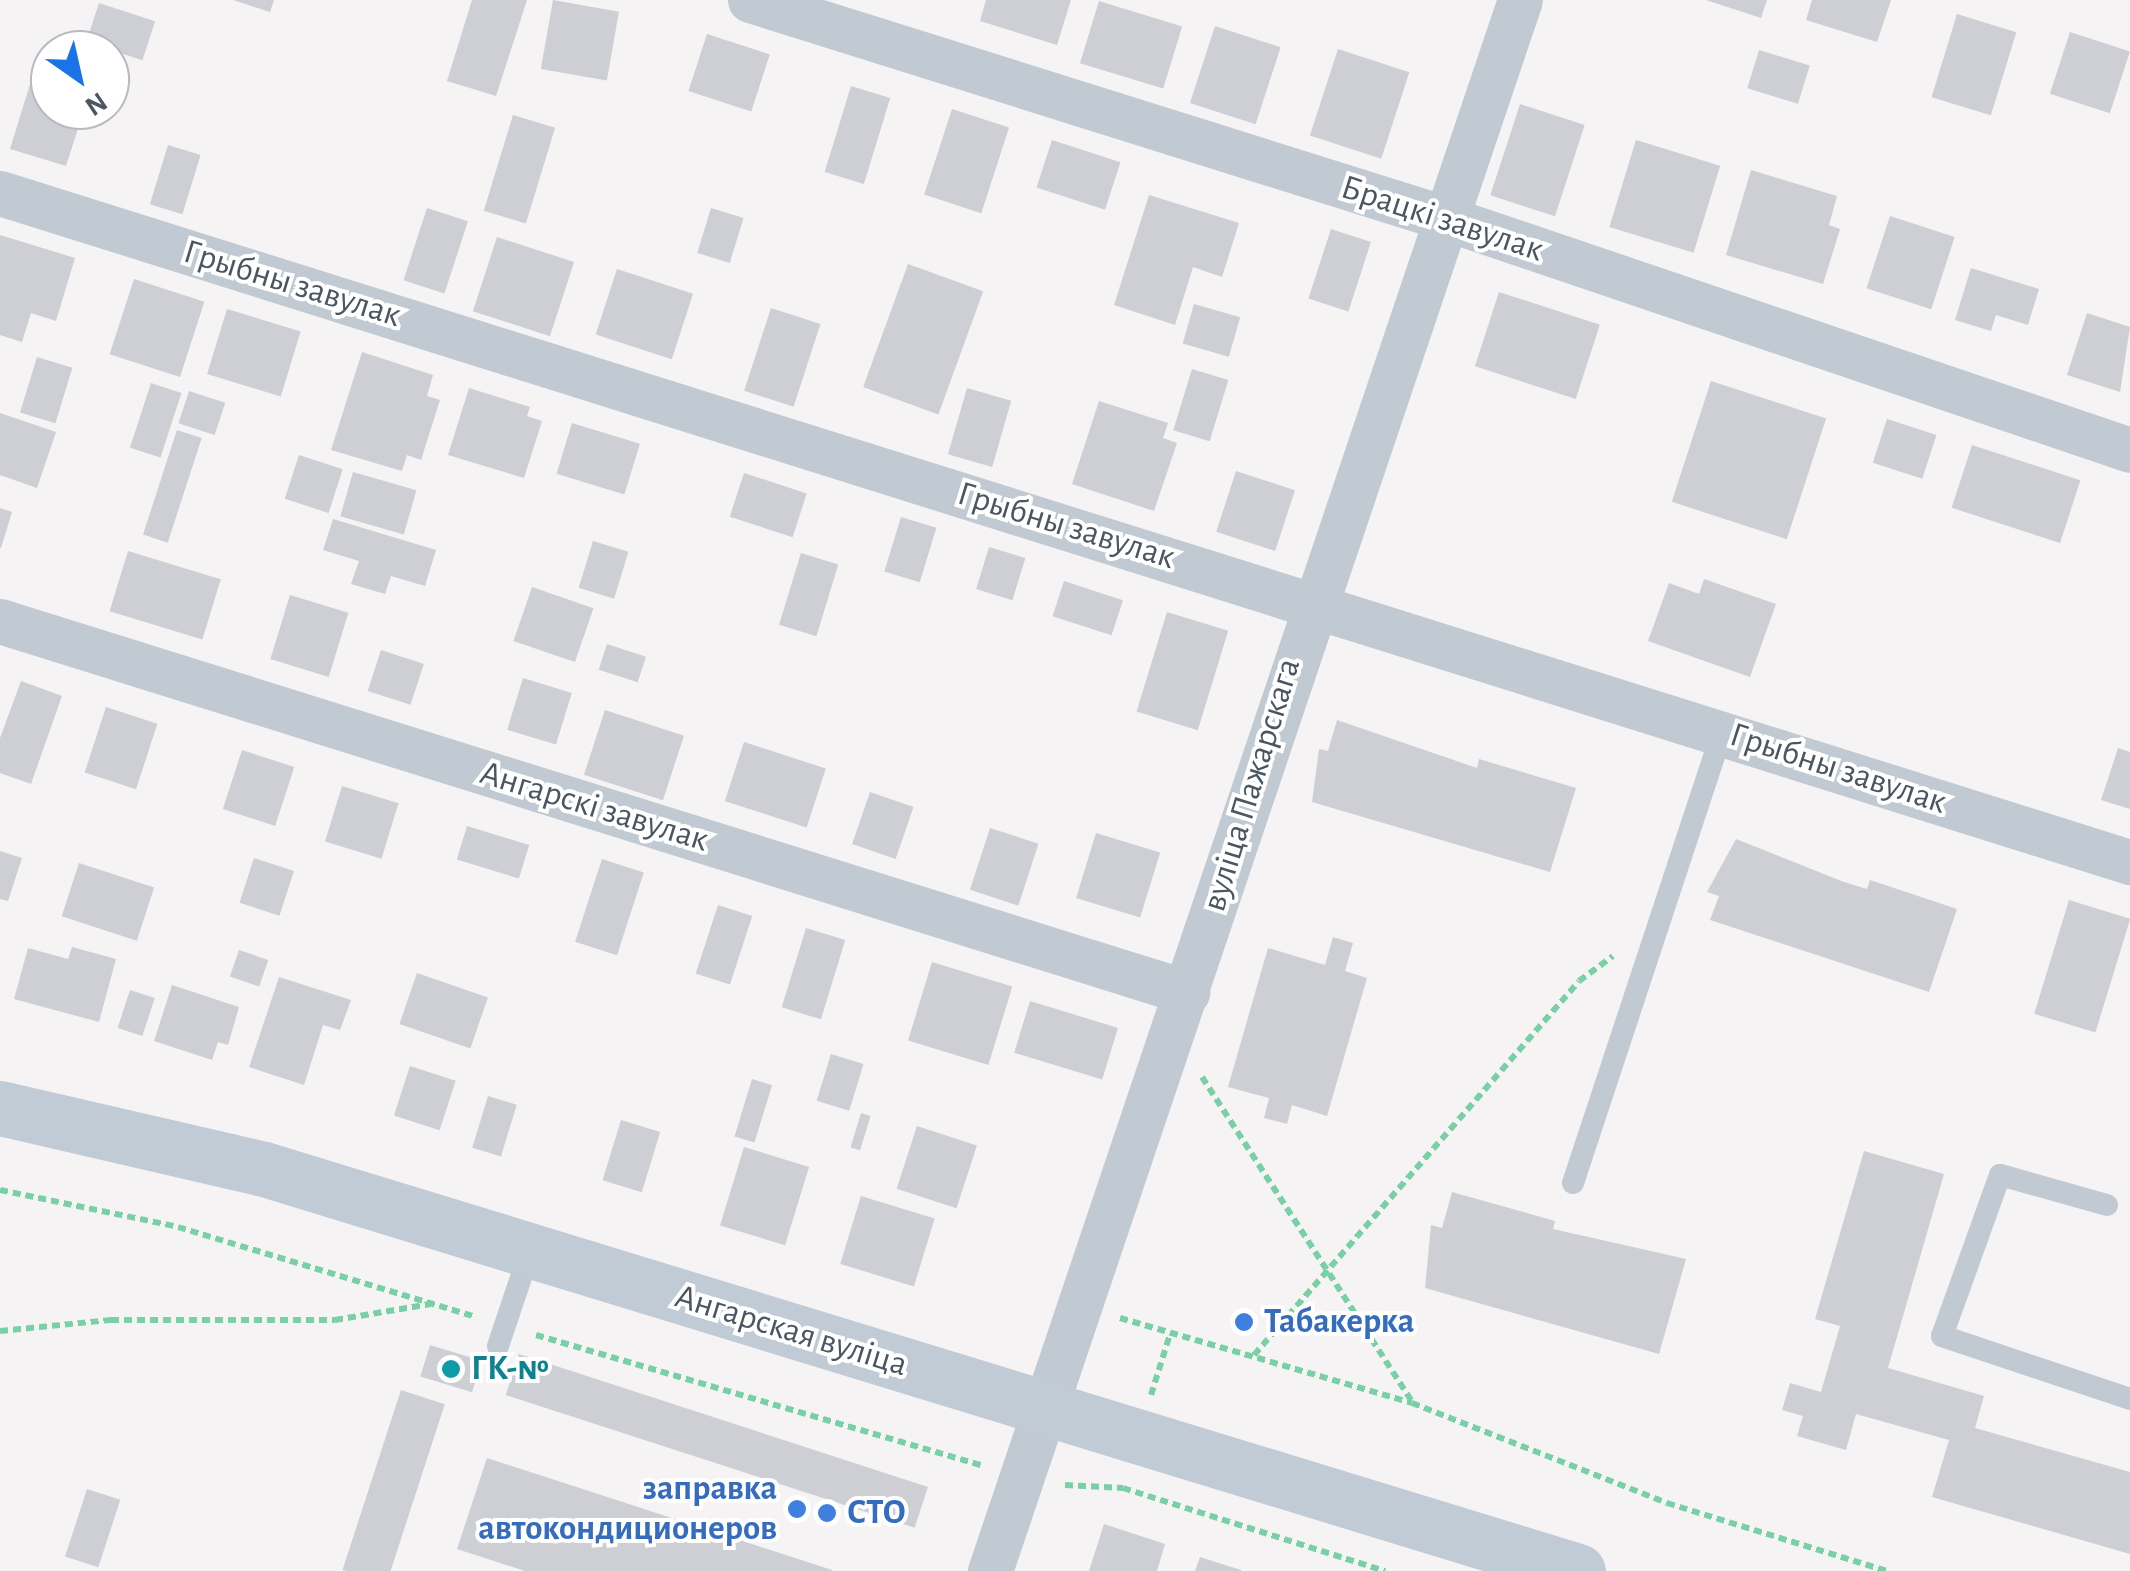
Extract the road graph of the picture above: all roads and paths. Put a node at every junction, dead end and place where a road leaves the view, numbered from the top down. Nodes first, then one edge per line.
1 (750, 0) edge
2 (1520, 0) edge
3 (0, 193) edge
4 (1448, 219) junction
5 (2130, 450) edge
6 (1310, 602) junction
7 (0, 621) edge
8 (1722, 733) junction
9 (2130, 862) edge
10 (1660, 922) junction
11 (1187, 992) junction
12 (1171, 1039) junction
13 (0, 1108) edge
14 (1574, 1183) dead end
15 (0, 1190) edge
16 (2107, 1205) dead end
17 (530, 1250) junction
18 (1330, 1275) junction
19 (432, 1304) junction
20 (1081, 1306) junction
21 (0, 1331) edge
22 (1170, 1334) junction
23 (501, 1336) junction
24 (1254, 1356) junction
25 (1151, 1395) dead end
26 (2130, 1398) edge
27 (1412, 1403) junction
28 (1044, 1408) junction
29 (1021, 1477) junction
30 (990, 1571) edge
31 (1385, 1571) edge
32 (1578, 1571) edge
33 (1886, 1571) edge

1 - 4 street, Брацкі завулак
2 - 4 street, вуліца Пажарскага
3 - 6 street, Грыбны завулак
4 - 5 street, Брацкі завулак
4 - 6 street, вуліца Пажарскага
6 - 8 street, Грыбны завулак
6 - 11 street, вуліца Пажарскага
7 - 11 street, Ангарскі завулак
8 - 9 street, Грыбны завулак
8 - 10 lane
10 - 14 lane
10 - 18 path
11 - 12 street, вуліца Пажарскага
12 - 18 path
12 - 20 street, вуліца Пажарскага
13 - 17 street, Ангарская вуліца
15 - 19 path
16 - 26 lane
17 - 23 lane
17 - 28 street, Ангарская вуліца
18 - 24 path
18 - 27 path
19 - 21 path
19 - 23 path
20 - 22 path
20 - 28 street, вуліца Пажарскага
22 - 24 path
22 - 25 path
23 - 29 path
24 - 27 path
27 - 33 path
28 - 29 street, вуліца Пажарскага
28 - 32 street, Ангарская вуліца
29 - 30 street, вуліца Пажарскага
29 - 31 path

